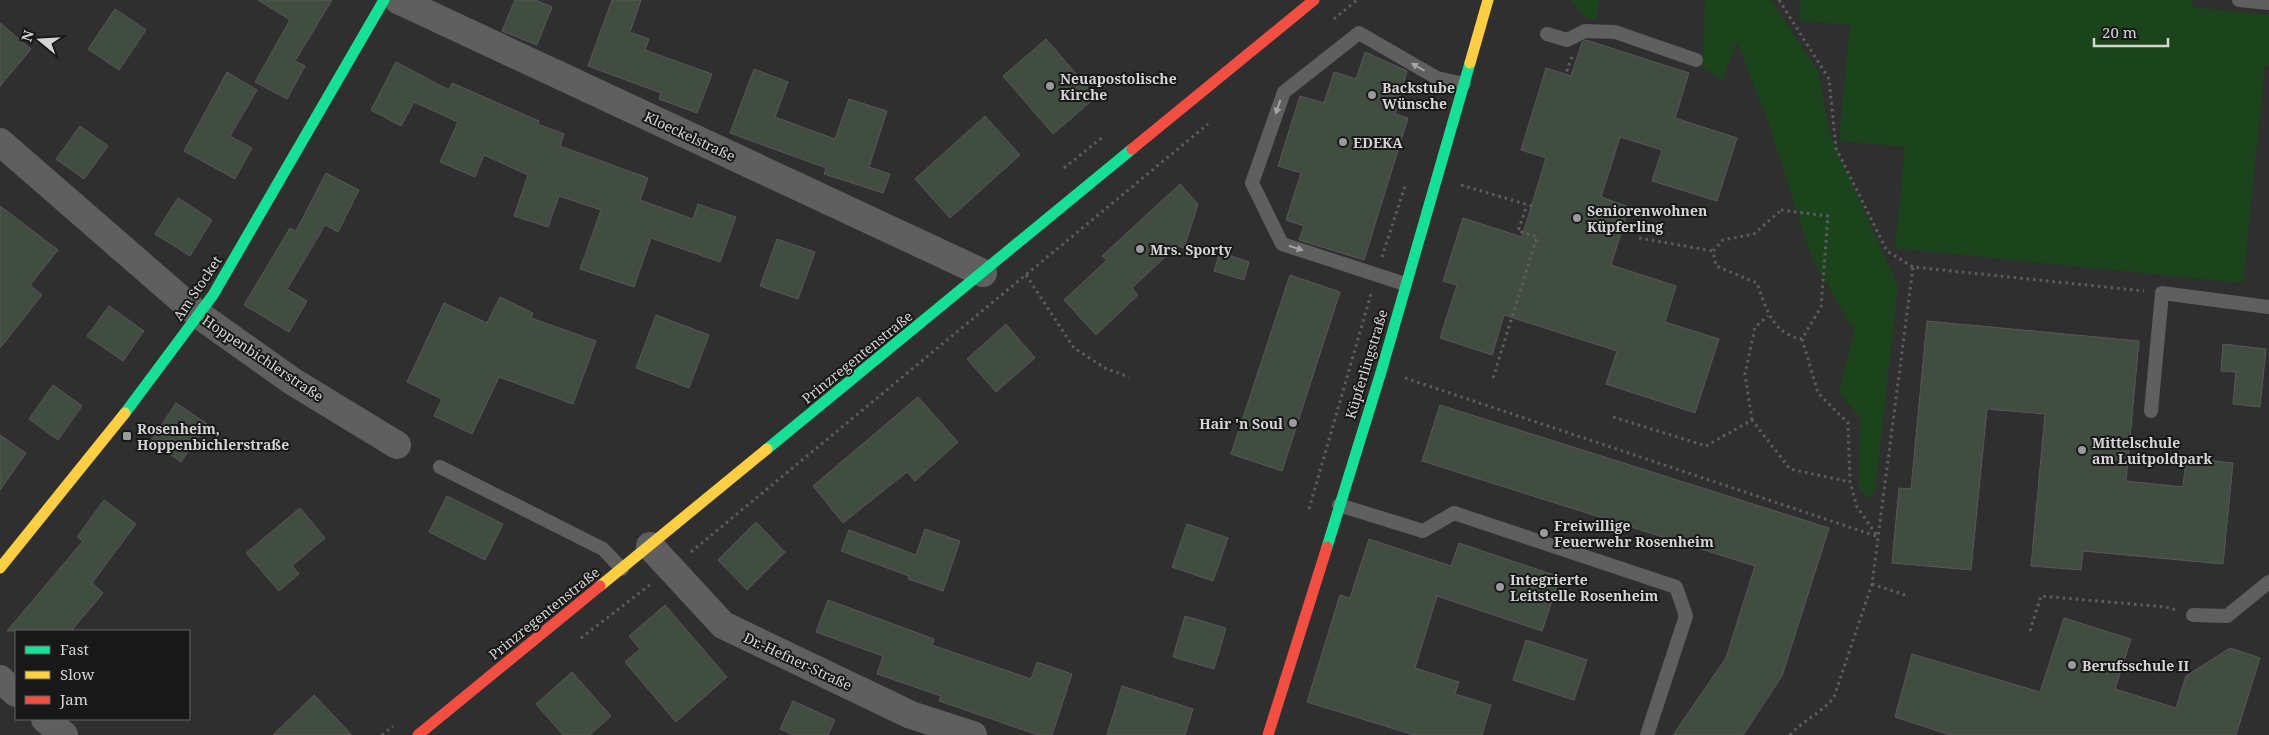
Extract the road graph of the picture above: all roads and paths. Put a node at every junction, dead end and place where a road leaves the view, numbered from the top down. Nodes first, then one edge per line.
1 (384, 0) edge
2 (398, 0) edge
3 (1314, 0) edge
4 (1357, 0) edge
5 (1488, 0) edge
6 (1779, 0) edge
7 (2239, 0) edge
8 (2269, 3) edge
9 (1334, 19) dead end
10 (1547, 34) dead end
11 (1696, 60) dead end
12 (1464, 84) junction
13 (1211, 122) dead end
14 (0, 142) edge
15 (1407, 178) dead end
16 (1460, 184) dead end
17 (1526, 205) junction
18 (1532, 206) dead end
19 (1640, 238) dead end
20 (1713, 251) junction
21 (1913, 267) junction
22 (983, 273) junction
23 (1026, 275) junction
24 (1376, 275) junction
25 (1405, 284) junction
26 (2162, 293) junction
27 (2269, 307) edge
28 (199, 315) junction
29 (1768, 316) junction
30 (1802, 339) junction
31 (1129, 377) dead end
32 (1401, 377) dead end
33 (1493, 378) dead end
34 (2152, 412) dead end
35 (1613, 417) dead end
36 (1752, 420) junction
37 (397, 445) dead end
38 (440, 467) dead end
39 (1850, 482) junction
40 (1339, 504) junction
41 (1306, 516) dead end
42 (1879, 537) junction
43 (650, 546) junction
44 (0, 568) edge
45 (671, 568) junction
46 (622, 569) junction
47 (2269, 582) edge
48 (1872, 584) junction
49 (1905, 595) dead end
50 (2193, 616) joint
51 (2030, 631) dead end
52 (577, 641) dead end
53 (0, 679) edge
54 (15, 692) edge
55 (46, 720) edge
56 (64, 735) edge
57 (418, 735) edge
58 (973, 735) edge
59 (1268, 735) edge
60 (1647, 735) edge
61 (1790, 735) edge

1 - 28 street, Am Stocket
2 - 22 street, Kloeckelstraße
3 - 22 street, Prinzregentenstraße
4 - 9 path
5 - 12 street, Küpferlingstraße
6 - 21 path
7 - 8 lane
10 - 11 lane
12 -> 24 lane
12 - 25 street, Küpferlingstraße
13 - 23 path
14 - 28 street, Hoppenbichlerstraße
15 - 24 path
16 - 17 path
17 - 18 path
17 - 33 path
19 - 20 path
20 - 29 path
20 - 30 path
21 - 26 path
21 - 42 path
22 - 43 street, Prinzregentenstraße
23 - 31 path
23 - 45 path
24 - 25 lane
24 - 41 path
25 - 40 street, Küpferlingstraße
26 - 27 lane
26 - 34 lane
28 - 37 street, Hoppenbichlerstraße
28 - 44 street, Am Stocket
29 - 30 path
29 - 36 path
30 - 39 path
32 - 42 path
35 - 36 path
36 - 39 path
38 - 46 lane
39 - 42 path
40 - 59 street, Küpferlingstraße
40 - 60 lane
42 - 48 path
43 - 45 street, Dr.-Hefner-Straße
43 - 46 street, Prinzregentenstraße
45 - 52 path
45 - 58 street, Dr.-Hefner-Straße
46 - 57 street, Prinzregentenstraße
47 - 50 lane
48 - 49 path
48 - 61 path
50 - 51 path
53 - 54 street
55 - 56 street

